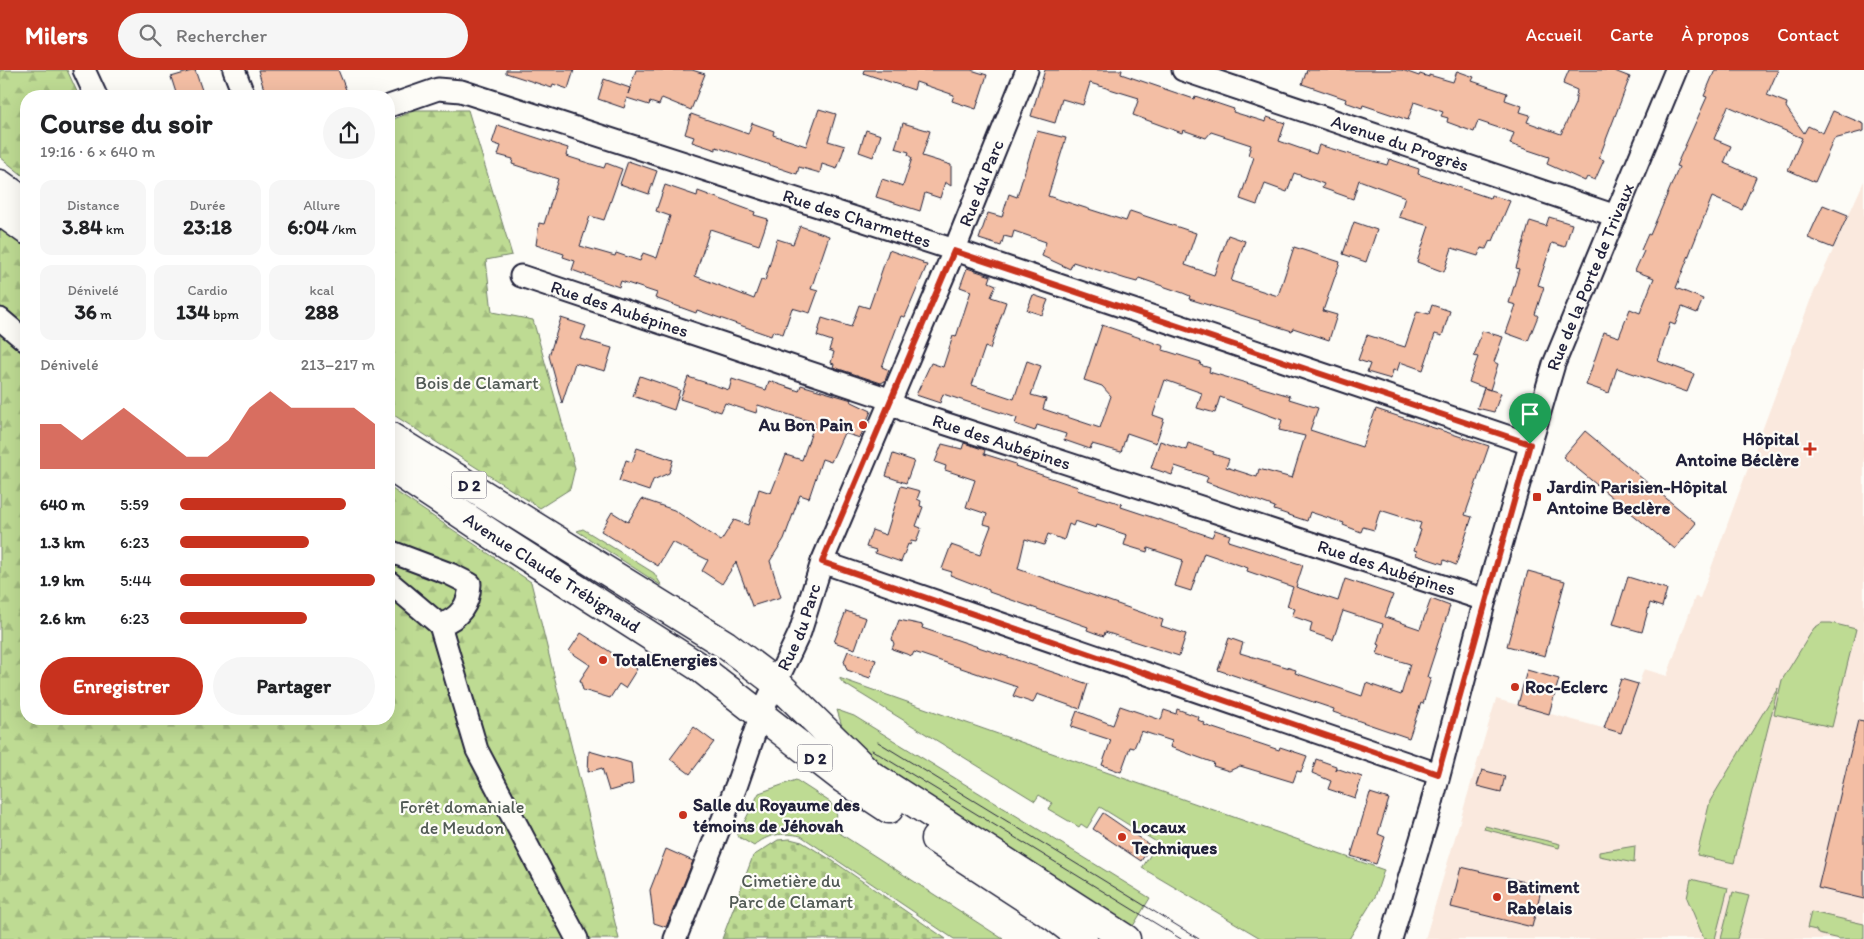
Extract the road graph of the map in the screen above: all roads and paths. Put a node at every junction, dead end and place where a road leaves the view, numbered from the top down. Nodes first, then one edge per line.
1 (84, 70) edge
2 (234, 70) edge
3 (1027, 70) edge
4 (1183, 70) edge
5 (1676, 70) edge
6 (93, 90) edge
7 (242, 90) edge
8 (395, 104) edge
9 (0, 184) edge
10 (20, 199) edge
11 (0, 211) edge
12 (1616, 216) junction
13 (20, 226) edge
14 (954, 251) junction
15 (521, 276) dead end
16 (0, 320) edge
17 (20, 336) edge
18 (890, 402) junction
19 (395, 440) edge
20 (1530, 444) junction
21 (395, 470) edge
22 (395, 553) edge
23 (822, 562) junction
24 (395, 587) edge
25 (1485, 600) junction
26 (440, 625) junction
27 (776, 683) junction
28 (761, 714) junction
29 (1438, 774) junction
30 (1395, 933) edge
31 (577, 939) edge
32 (675, 939) edge
33 (1083, 939) edge
34 (1126, 939) edge

1 - 6 street
2 - 7 street
3 - 14 street, Rue du Parc
4 - 12 street, Avenue du Progrès
5 - 12 street, Rue de la Porte de Trivaux
8 - 14 street, Rue des Charmettes
9 - 10 main road
11 - 13 main road
12 - 20 street, Rue de la Porte de Trivaux
14 - 18 street, Rue du Parc
14 - 20 street, Rue des Charmettes
15 - 18 street, Rue des Aubépines
16 - 17 street
18 - 23 street, Rue du Parc
18 - 25 street, Rue des Aubépines
19 - 27 main road, Avenue Claude Trébignaud / D 2
20 - 25 street, Rue de la Porte de Trivaux
21 - 28 main road, Avenue Claude Trébignaud / D 2
22 - 26 street
23 - 27 street, Rue du Parc
23 - 29 street
24 - 26 street
25 - 29 street, Rue de la Porte de Trivaux
26 - 31 street
27 - 28 street, Rue du Parc
27 - 34 main road, D 2
28 - 32 street
28 - 33 main road, Avenue Claude Trébignaud / D 2
29 - 30 street, Rue de la Porte de Trivaux

